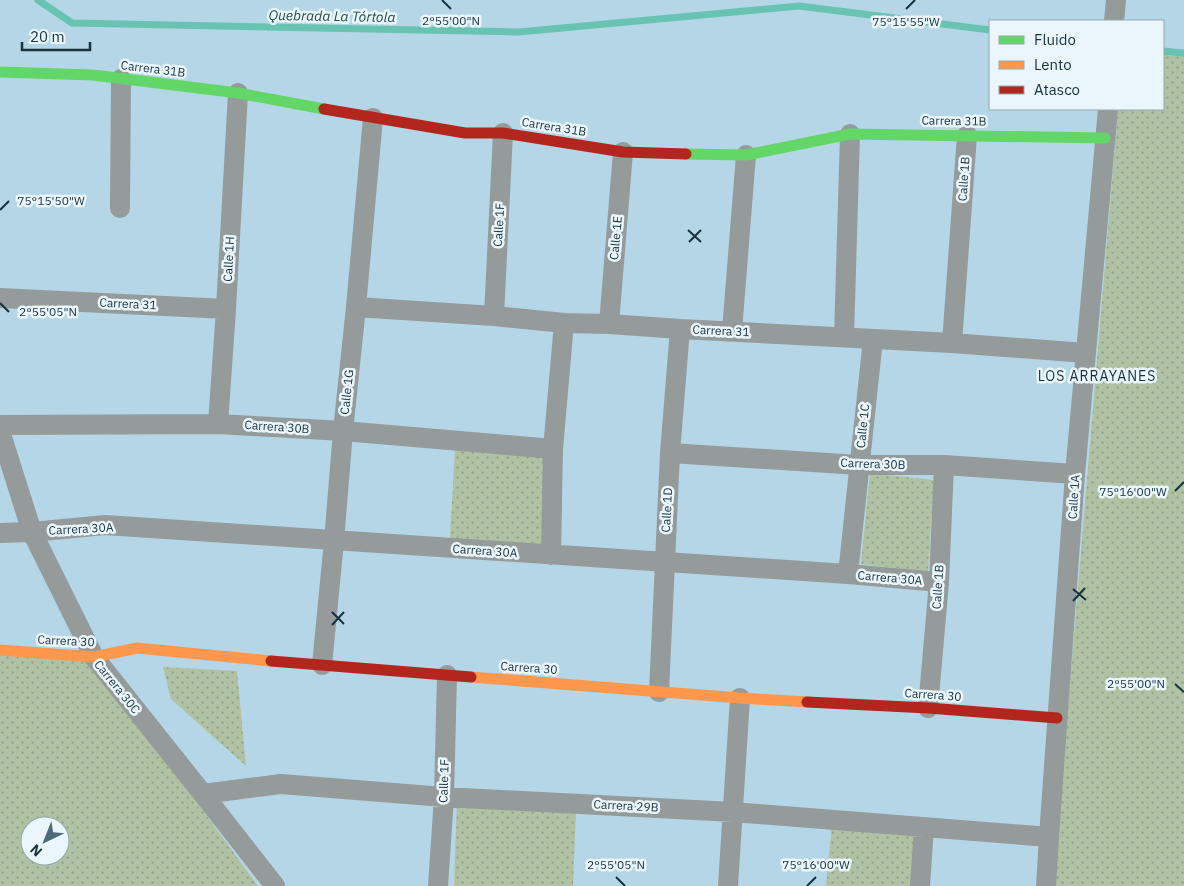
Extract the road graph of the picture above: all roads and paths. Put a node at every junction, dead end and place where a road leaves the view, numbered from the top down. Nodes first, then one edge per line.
1 (1116, 0) edge
2 (1114, 20) edge
3 (0, 72) edge
4 (121, 78) junction
5 (238, 93) junction
6 (1108, 110) edge
7 (373, 118) junction
8 (504, 133) junction
9 (850, 134) junction
10 (967, 135) junction
11 (1105, 138) junction
12 (623, 152) junction
13 (746, 155) junction
14 (120, 208) dead end
15 (0, 298) edge
16 (356, 307) junction
17 (226, 309) junction
18 (494, 316) junction
19 (564, 323) junction
20 (609, 324) junction
21 (680, 329) junction
22 (732, 331) junction
23 (844, 337) junction
24 (873, 339) junction
25 (952, 343) junction
26 (1086, 353) junction
27 (218, 424) junction
28 (0, 426) edge
29 (0, 431) edge
30 (343, 432) junction
31 (553, 449) junction
32 (670, 453) junction
33 (859, 464) junction
34 (944, 466) junction
35 (1076, 474) junction
36 (32, 532) junction
37 (0, 533) edge
38 (334, 541) junction
39 (551, 555) junction
40 (665, 562) junction
41 (848, 574) junction
42 (939, 582) junction
43 (0, 650) edge
44 (94, 658) junction
45 (322, 665) junction
46 (447, 675) junction
47 (659, 692) junction
48 (740, 698) junction
49 (928, 708) junction
50 (1057, 718) junction
51 (203, 794) junction
52 (444, 796) junction
53 (733, 812) junction
54 (924, 827) junction
55 (1049, 837) junction
56 (275, 886) edge
57 (438, 886) edge
58 (728, 886) edge
59 (920, 886) edge
60 (1046, 886) edge

1 - 2 street
3 - 4 street, Carrera 31B
4 - 5 street, Carrera 31B
4 - 14 street
5 - 7 street, Carrera 31B
5 - 17 street, Calle 1H
6 - 11 street, Calle 1A
7 - 8 street, Carrera 31B
7 - 16 street, Calle 1G
8 - 12 street, Carrera 31B
8 - 18 street, Calle 1F
9 - 10 street, Carrera 31B
9 - 13 street, Carrera 31B
9 - 23 street
10 - 11 street, Carrera 31B
10 - 25 street, Calle 1B
11 - 26 street, Calle 1A
12 - 13 street, Carrera 31B
12 - 20 street, Calle 1E
13 - 22 street
15 - 17 street, Carrera 31
16 - 18 street, Carrera 31
16 - 30 street, Calle 1G
17 - 27 street, Calle 1H
18 - 19 street, Carrera 31
19 - 20 street, Carrera 31
19 - 31 street
20 - 21 street, Carrera 31
21 - 22 street, Carrera 31
21 - 32 street, Calle 1D
22 - 23 street, Carrera 31
23 - 24 street, Carrera 31
24 - 25 street, Carrera 31
24 - 33 street, Calle 1C
25 - 26 street, Carrera 31
26 - 35 street, Calle 1A
27 - 28 street, Carrera 30B
27 - 30 street, Carrera 30B
29 - 36 street, Carrera 30C
30 - 31 street, Carrera 30B
30 - 38 street, Calle 1G
31 - 39 street
32 - 33 street, Carrera 30B
32 - 40 street, Calle 1D
33 - 34 street, Carrera 30B
33 - 41 street, Calle 1C
34 - 35 street, Carrera 30B
34 - 42 street, Calle 1B
35 - 50 street, Calle 1A
36 - 37 street
36 - 38 street, Carrera 30A
36 - 44 street, Carrera 30C
38 - 39 street, Carrera 30A
38 - 45 street, Calle 1G
39 - 40 street, Carrera 30A
40 - 41 street, Carrera 30A
40 - 47 street, Calle 1D
41 - 42 street, Carrera 30A
42 - 49 street, Calle 1B
43 - 44 street, Carrera 30
44 - 45 street, Carrera 30
44 - 51 street, Carrera 30C
45 - 46 street, Carrera 30
46 - 47 street, Carrera 30
46 - 52 street, Calle 1F
47 - 48 street, Carrera 30
48 - 49 street, Carrera 30
48 - 53 street
49 - 50 street, Carrera 30
50 - 55 street, Calle 1A
51 - 52 street, Carrera 29B
51 - 56 street, Carrera 30C
52 - 53 street, Carrera 29B
52 - 57 street, Calle 1F
53 - 54 street, Carrera 29B
53 - 58 street
54 - 55 street, Carrera 29B
54 - 59 street
55 - 60 street, Calle 1A

